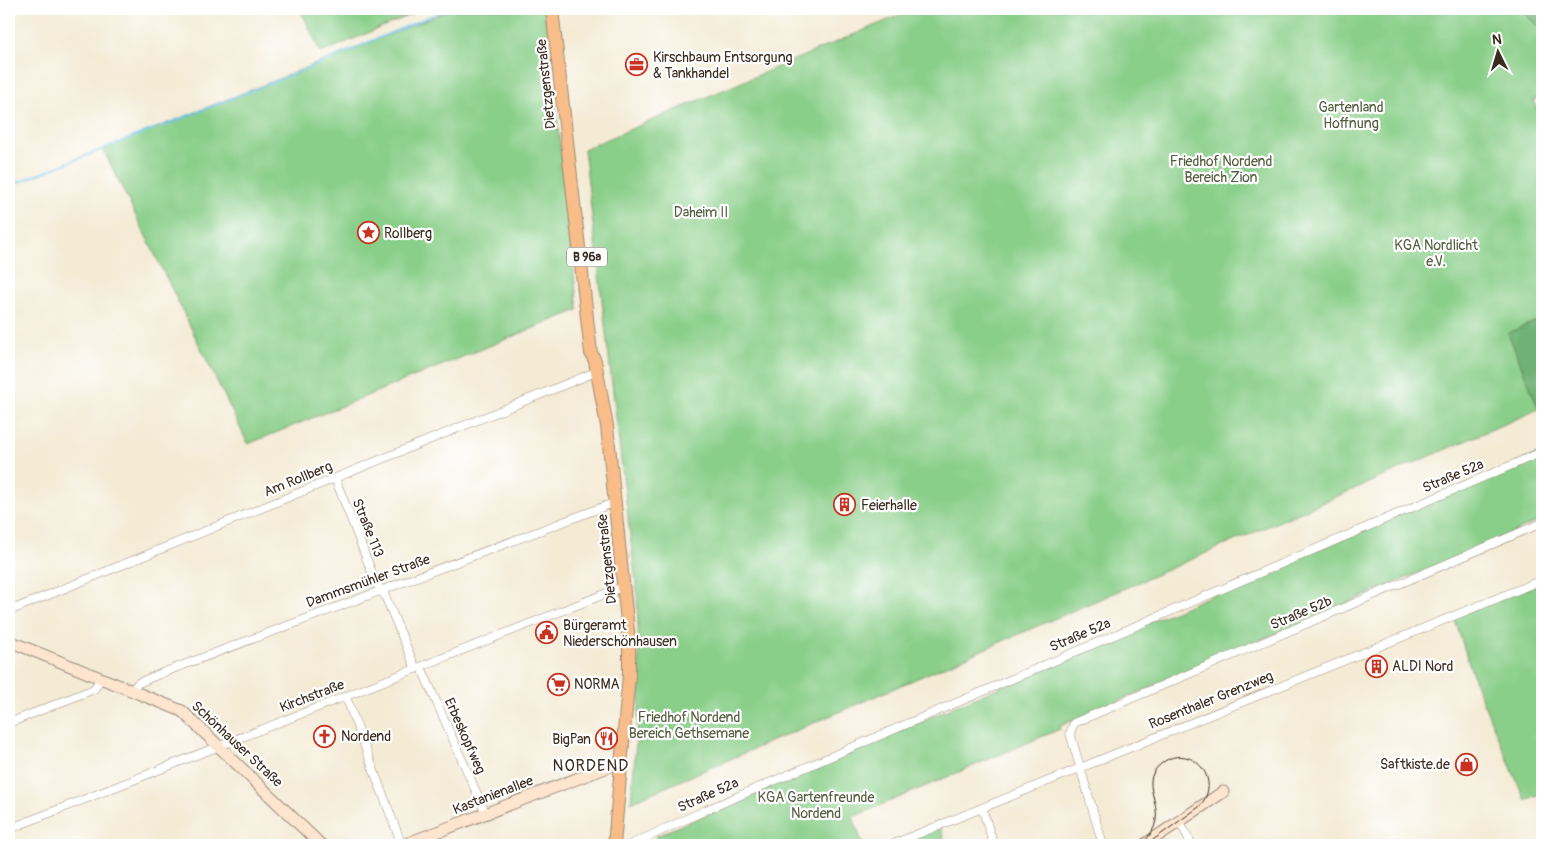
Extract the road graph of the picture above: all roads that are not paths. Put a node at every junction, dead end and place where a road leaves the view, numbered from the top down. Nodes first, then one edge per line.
1 (552, 9) edge
2 (560, 9) edge
3 (572, 154) junction
4 (596, 366) junction
5 (1542, 452) edge
6 (335, 478) junction
7 (616, 502) junction
8 (1542, 523) edge
9 (1542, 580) edge
10 (625, 586) junction
11 (381, 590) junction
12 (9, 611) edge
13 (9, 641) edge
14 (419, 668) junction
15 (102, 678) junction
16 (132, 690) junction
17 (346, 697) junction
18 (9, 723) edge
19 (220, 746) junction
20 (622, 762) junction
21 (1080, 769) junction
22 (1223, 792) dead end
23 (982, 808) junction
24 (486, 814) junction
25 (1179, 820) junction
26 (9, 829) edge
27 (320, 845) edge
28 (403, 845) edge
29 (614, 845) edge
30 (630, 845) edge
31 (891, 845) edge
32 (994, 845) edge
33 (1103, 845) edge
34 (1144, 845) edge
35 (1192, 845) edge

1 - 3 main road, Dietzgenstraße / B 96a
2 - 3 main road, Dietzgenstraße / B 96a
3 - 4 main road, Dietzgenstraße / B 96a
4 - 6 street, Am Rollberg
4 - 7 main road, Dietzgenstraße / B 96a
5 - 30 street, Straße 52a
6 - 11 street, Straße 113
6 - 12 street, Am Rollberg
7 - 10 main road, Dietzgenstraße / B 96a
7 - 11 street, Dammsmühler Straße
8 - 21 street, Straße 52b
9 - 21 street, Rosenthaler Grenzweg
10 - 14 street, Kirchstraße
10 - 20 main road, Dietzgenstraße / B 96a
11 - 14 street, Straße 113
11 - 16 street, Dammsmühler Straße
13 - 15 street, Schönhauser Straße
14 - 17 street, Kirchstraße
14 - 24 street, Erbeskopfweg
15 - 16 street, Schönhauser Straße
15 - 18 street
16 - 19 street, Schönhauser Straße
17 - 19 street, Kirchstraße
17 - 28 street
19 - 26 street, Kirchstraße
19 - 27 street, Schönhauser Straße
20 - 24 street, Kastanienallee
20 - 29 main road, Dietzgenstraße / B 96a
21 - 23 street, Rosenthaler Grenzweg
21 - 33 street
22 - 25 street
23 - 31 street, Rosenthaler Grenzweg
23 - 32 street
24 - 28 street, Kastanienallee
25 - 34 street
25 - 35 street

